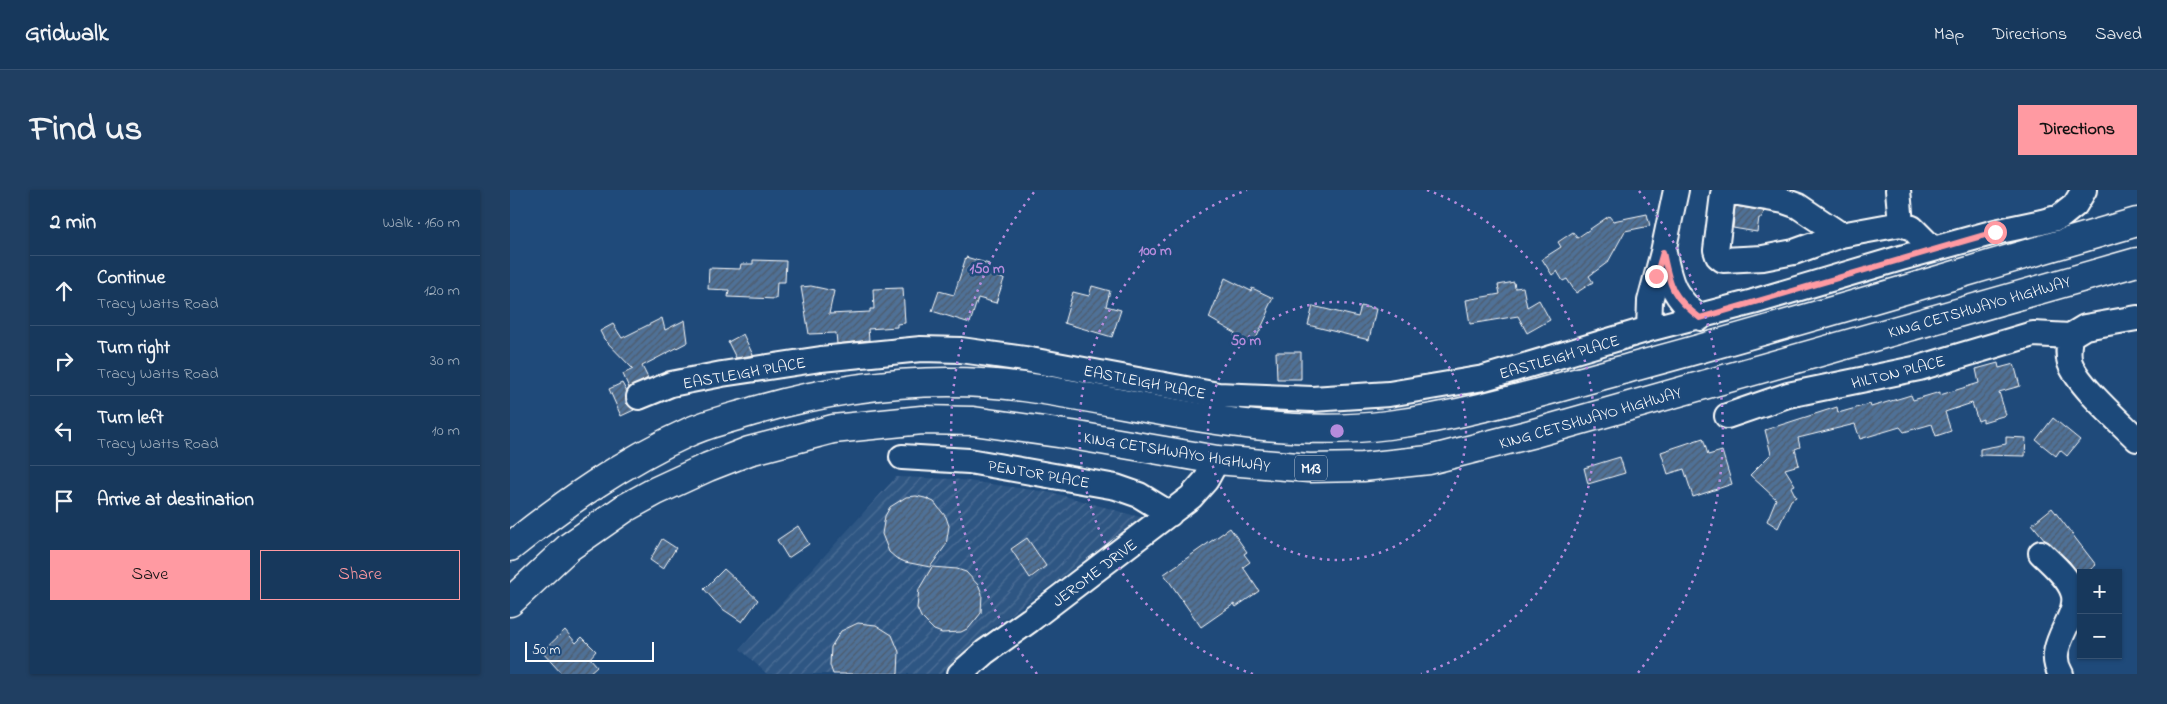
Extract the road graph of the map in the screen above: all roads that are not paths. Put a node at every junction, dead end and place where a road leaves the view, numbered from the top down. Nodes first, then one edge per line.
1 (1676, 190) edge
2 (1898, 190) edge
3 (2084, 190) edge
4 (2137, 222) edge
5 (1901, 224) junction
6 (1840, 234) junction
7 (1933, 249) junction
8 (1663, 252) junction
9 (2137, 262) edge
10 (1650, 301) junction
11 (1700, 318) junction
12 (2137, 318) edge
13 (1649, 329) junction
14 (2070, 336) junction
15 (1613, 340) junction
16 (639, 398) dead end
17 (1726, 416) dead end
18 (2137, 439) edge
19 (902, 457) dead end
20 (1217, 460) junction
21 (1170, 514) junction
22 (510, 547) edge
23 (2041, 552) dead end
24 (510, 602) edge
25 (960, 674) edge
26 (2061, 674) edge

1 - 8 street
2 - 5 street
3 - 7 street, EASTLEIGH PLACE
4 - 22 highway
5 - 6 street
5 - 7 street
6 - 6 street
7 - 11 street, EASTLEIGH PLACE
8 - 10 street
8 - 11 street
9 - 20 highway, KING CETSHWAYO HIGHWAY / M13
10 - 13 street
10 - 15 street
11 - 13 street, EASTLEIGH PLACE
12 - 14 street
13 - 15 street, EASTLEIGH PLACE
14 - 17 street, HILTON PLACE
14 - 18 street
15 - 16 street, EASTLEIGH PLACE
19 - 21 street, PENTOR PLACE
20 - 21 street, JEROME DRIVE
20 - 24 highway, KING CETSHWAYO HIGHWAY / M13
21 - 25 street, JEROME DRIVE
23 - 26 street

